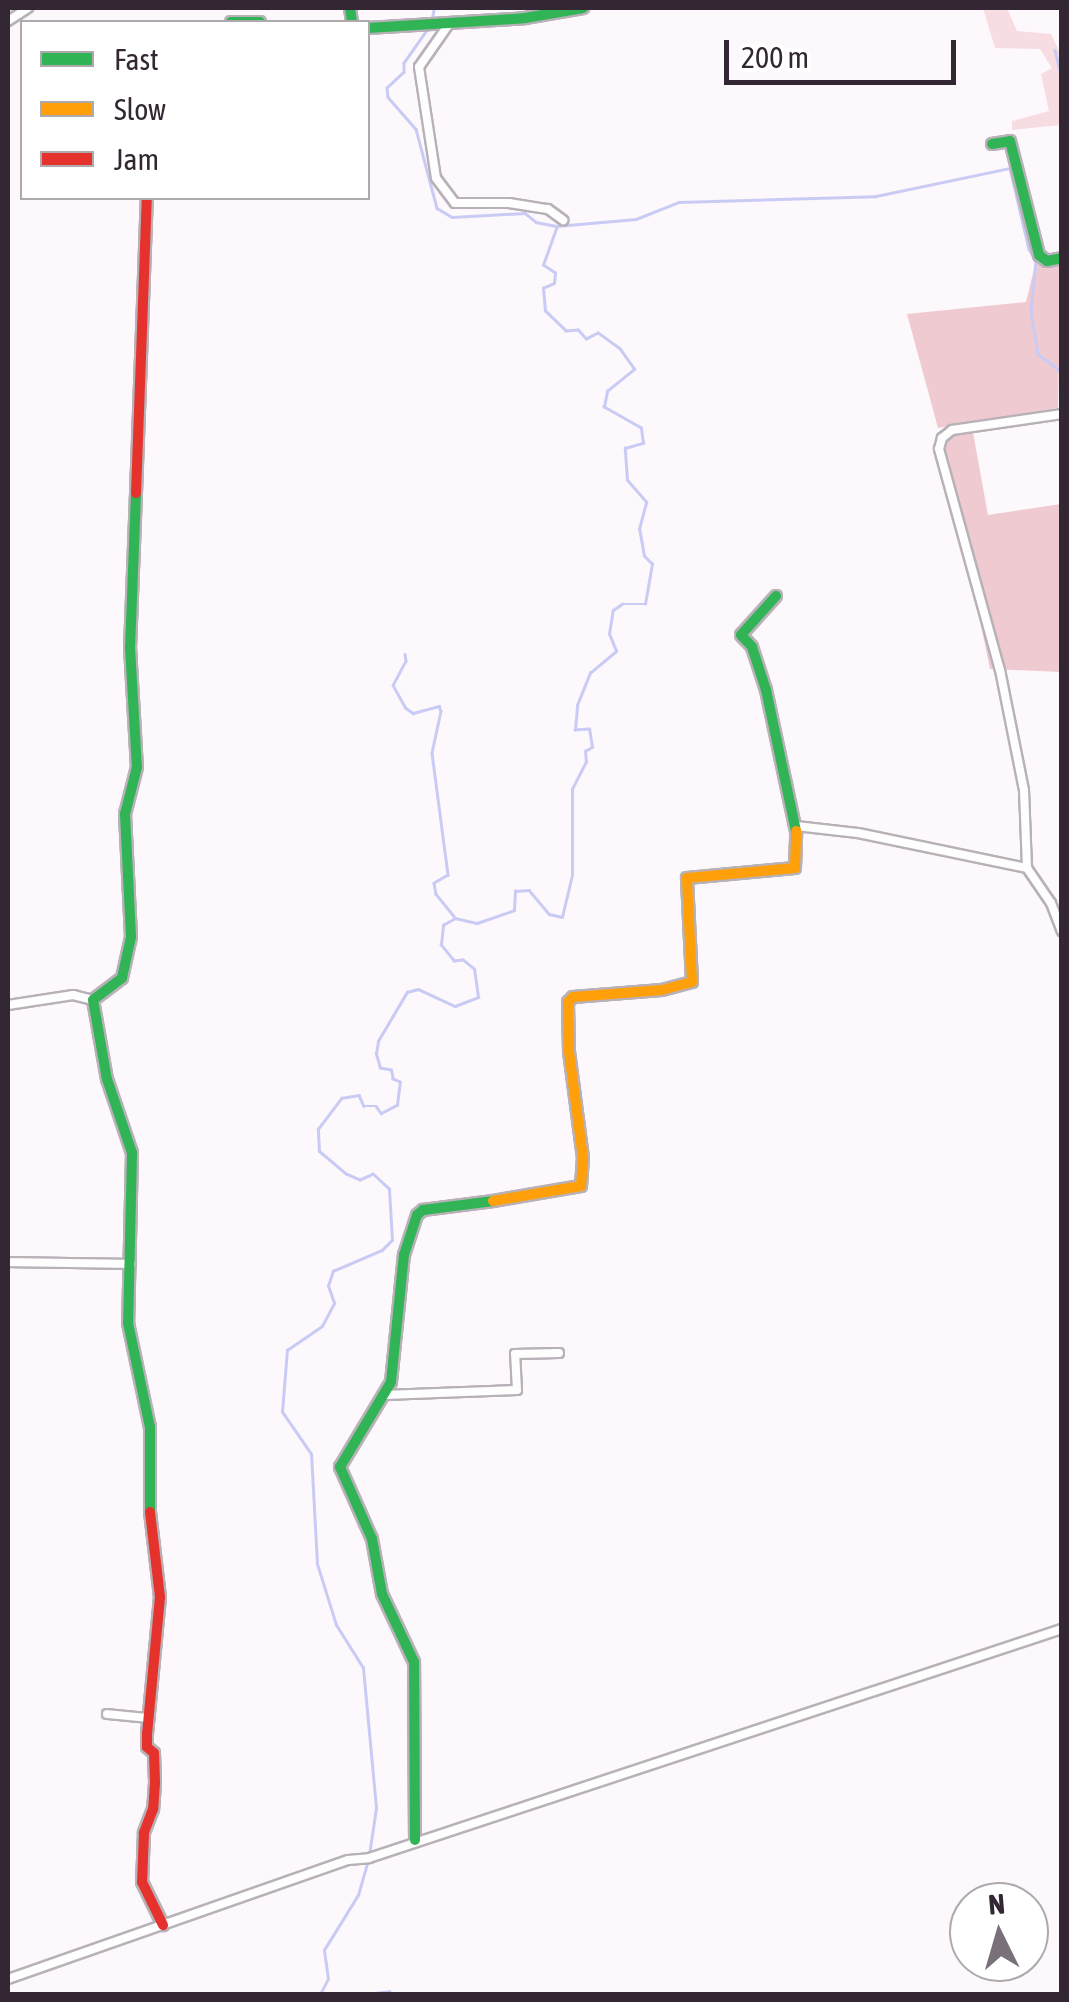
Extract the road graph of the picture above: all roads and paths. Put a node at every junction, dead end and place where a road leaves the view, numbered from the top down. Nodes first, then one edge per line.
1 (28, 8) edge
2 (583, 8) edge
3 (10, 21) edge
4 (449, 24) junction
5 (370, 28) edge
6 (992, 144) dead end
7 (147, 200) edge
8 (563, 220) dead end
9 (1062, 258) edge
10 (1062, 414) edge
11 (776, 596) dead end
12 (796, 826) junction
13 (1027, 868) junction
14 (1062, 930) edge
15 (92, 1000) junction
16 (8, 1005) edge
17 (8, 1262) edge
18 (131, 1264) junction
19 (559, 1353) dead end
20 (385, 1395) junction
21 (1062, 1629) edge
22 (107, 1714) dead end
23 (148, 1718) junction
24 (415, 1840) junction
25 (163, 1925) junction
26 (8, 1979) edge

1 - 3 street
2 - 4 street
4 - 5 street
4 - 8 street
6 - 9 street
7 - 15 street
10 - 13 street
11 - 12 street
12 - 13 street
12 - 20 street
13 - 14 street
15 - 16 street
15 - 18 street
17 - 18 street
18 - 23 street
19 - 20 street
20 - 24 street
21 - 24 street
22 - 23 street
23 - 25 street
24 - 25 street
25 - 26 street

